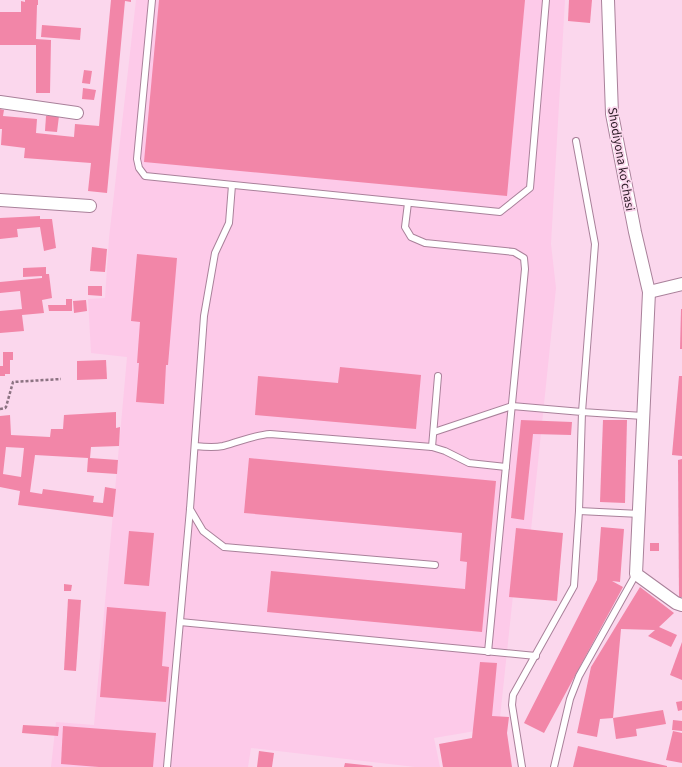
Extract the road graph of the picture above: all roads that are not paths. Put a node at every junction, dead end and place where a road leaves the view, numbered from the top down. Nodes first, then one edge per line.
1 (152, 0) edge
2 (546, 0) edge
3 (608, 0) edge
4 (0, 102) edge
5 (77, 112) dead end
6 (576, 141) dead end
7 (232, 185) junction
8 (0, 200) edge
9 (408, 203) junction
10 (90, 206) dead end
11 (682, 284) edge
12 (649, 292) junction
13 (438, 376) dead end
14 (512, 406) junction
15 (582, 412) junction
16 (643, 416) junction
17 (434, 432) junction
18 (195, 446) junction
19 (432, 447) junction
20 (506, 467) junction
21 (190, 509) junction
22 (579, 510) junction
23 (640, 514) junction
24 (435, 565) dead end
25 (636, 574) junction
26 (682, 606) edge
27 (180, 622) junction
28 (488, 652) junction
29 (536, 656) junction
30 (167, 767) edge
31 (522, 767) edge
32 (554, 767) edge

1 - 7 lane
2 - 9 lane
3 - 12 street, Shodiyona koʻchasi
4 - 5 street
6 - 15 lane
7 - 9 lane
7 - 18 lane
8 - 10 street
9 - 14 lane
11 - 12 street
12 - 16 street, Shodiyona koʻchasi
13 - 17 lane
14 - 15 lane
14 - 17 lane
14 - 20 lane
15 - 16 lane
15 - 22 lane
16 - 23 street, Shodiyona koʻchasi
17 - 19 lane
18 - 19 lane
18 - 21 lane
19 - 20 lane
20 - 28 lane
21 - 24 lane
21 - 27 lane
22 - 23 lane
22 - 29 lane
23 - 25 street, Shodiyona koʻchasi
25 - 26 street
25 - 32 lane
27 - 28 lane
27 - 30 lane
28 - 29 lane
29 - 31 lane

